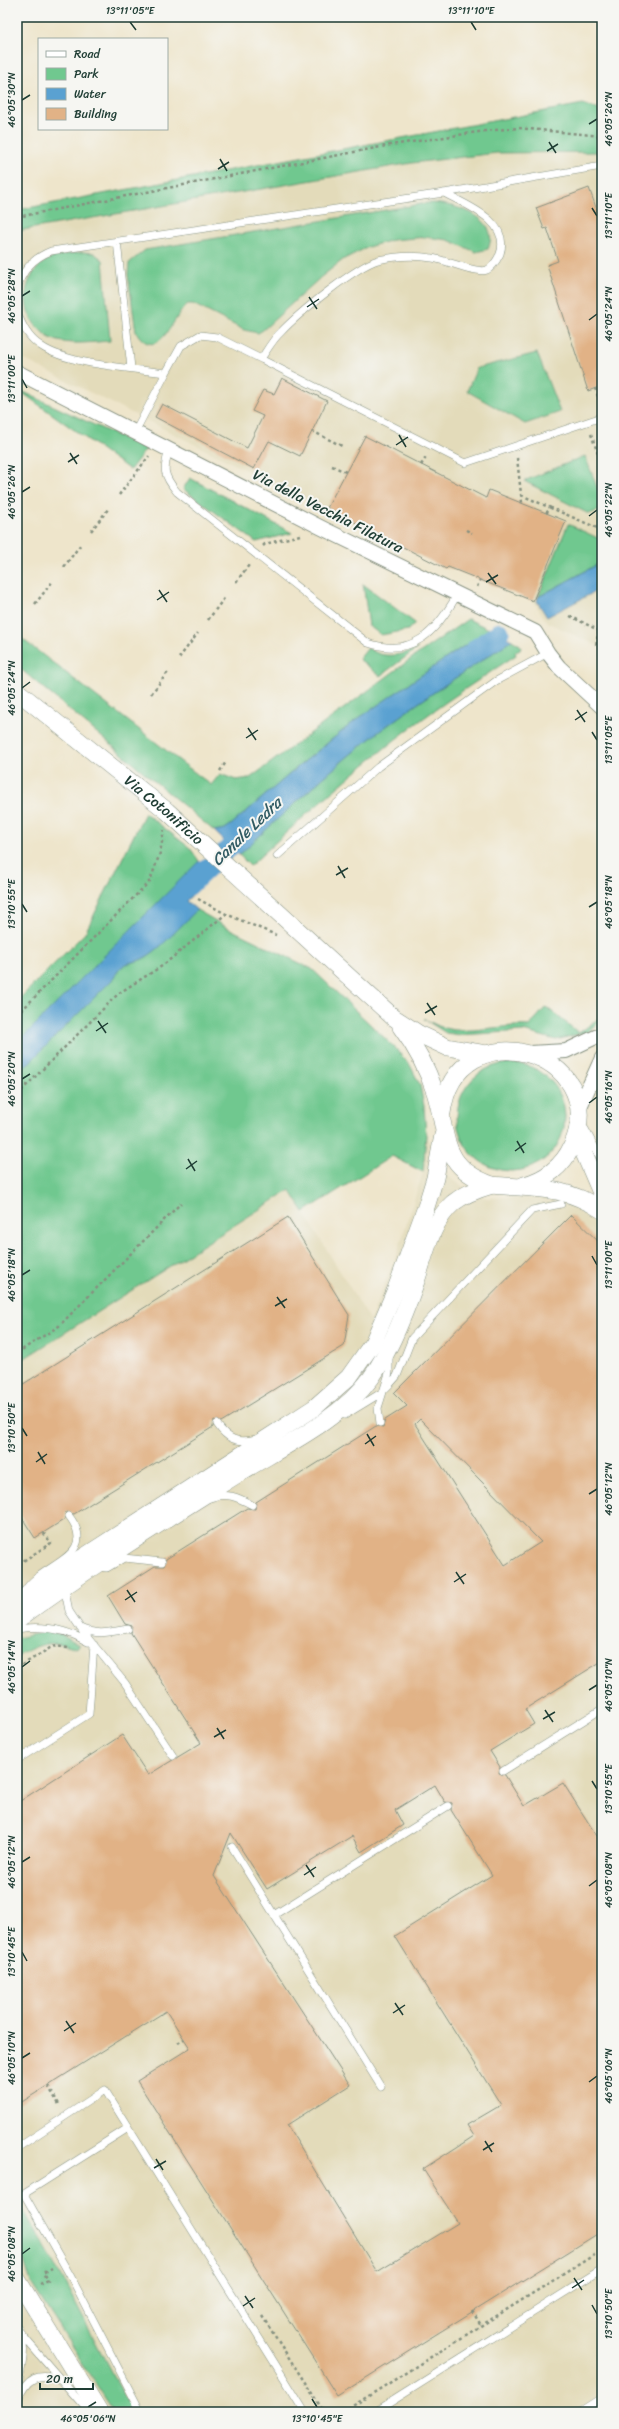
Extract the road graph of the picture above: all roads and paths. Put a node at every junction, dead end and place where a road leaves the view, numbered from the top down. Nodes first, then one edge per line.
1 (602, 136) edge
2 (602, 166) edge
3 (444, 193) junction
4 (17, 217) edge
5 (117, 241) junction
6 (17, 289) edge
7 (17, 312) edge
8 (261, 358) junction
9 (131, 368) junction
10 (17, 372) edge
11 (166, 374) junction
12 (595, 388) dead end
13 (602, 408) edge
14 (602, 417) edge
15 (586, 422) junction
16 (312, 431) dead end
17 (135, 432) junction
18 (163, 446) junction
19 (342, 446) dead end
20 (515, 446) junction
21 (602, 465) edge
22 (332, 466) dead end
23 (346, 472) dead end
24 (119, 495) dead end
25 (521, 495) junction
26 (522, 503) dead end
27 (109, 508) dead end
28 (551, 508) junction
29 (546, 513) dead end
30 (324, 529) junction
31 (466, 530) dead end
32 (602, 530) edge
33 (91, 531) dead end
34 (472, 533) dead end
35 (81, 544) dead end
36 (263, 547) dead end
37 (250, 564) dead end
38 (64, 567) dead end
39 (480, 580) dead end
40 (53, 581) dead end
41 (236, 582) dead end
42 (476, 589) dead end
43 (457, 595) junction
44 (225, 597) dead end
45 (35, 604) dead end
46 (570, 616) dead end
47 (208, 620) dead end
48 (602, 628) edge
49 (600, 631) edge
50 (198, 633) dead end
51 (596, 646) dead end
52 (548, 653) junction
53 (179, 658) dead end
54 (169, 671) dead end
55 (17, 691) edge
56 (151, 694) dead end
57 (602, 707) edge
58 (226, 762) dead end
59 (220, 771) dead end
60 (167, 811) junction
61 (277, 856) dead end
62 (198, 899) dead end
63 (226, 914) junction
64 (282, 937) dead end
65 (17, 1015) edge
66 (393, 1017) junction
67 (602, 1034) edge
68 (530, 1053) junction
69 (487, 1054) junction
70 (602, 1058) edge
71 (17, 1095) edge
72 (441, 1117) junction
73 (578, 1118) junction
74 (443, 1135) junction
75 (602, 1161) edge
76 (492, 1185) junction
77 (512, 1187) junction
78 (602, 1195) edge
79 (181, 1203) dead end
80 (561, 1204) dead end
81 (602, 1210) edge
82 (412, 1338) junction
83 (389, 1344) junction
84 (17, 1353) edge
85 (381, 1393) junction
86 (314, 1408) junction
87 (380, 1423) dead end
88 (217, 1424) dead end
89 (272, 1453) junction
90 (252, 1505) dead end
91 (69, 1516) dead end
92 (159, 1524) junction
93 (43, 1532) dead end
94 (162, 1562) dead end
95 (95, 1567) junction
96 (17, 1570) edge
97 (71, 1582) junction
98 (18, 1602) edge
99 (17, 1620) edge
100 (79, 1627) junction
101 (17, 1629) edge
102 (128, 1629) dead end
103 (94, 1645) junction
104 (73, 1649) dead end
105 (17, 1668) edge
106 (602, 1709) edge
107 (173, 1756) dead end
108 (17, 1760) edge
109 (503, 1771) dead end
110 (448, 1806) dead end
111 (232, 1847) dead end
112 (274, 1915) junction
113 (184, 2039) dead end
114 (178, 2043) dead end
115 (381, 2086) dead end
116 (128, 2128) junction
117 (17, 2148) edge
118 (602, 2250) edge
119 (63, 2263) junction
120 (17, 2265) edge
121 (602, 2269) edge
122 (24, 2283) edge
123 (472, 2311) dead end
124 (481, 2325) junction
125 (17, 2327) edge
126 (22, 2335) junction
127 (62, 2380) junction
128 (17, 2391) edge
129 (602, 2398) edge
130 (17, 2401) edge
131 (89, 2412) edge
132 (99, 2412) edge
133 (141, 2412) edge
134 (305, 2412) edge
135 (343, 2412) edge
136 (375, 2412) edge
137 (580, 2412) edge

1 - 4 path
2 - 3 lane
3 - 5 lane
3 - 8 lane
5 - 6 lane
5 - 9 lane
7 - 9 lane
8 - 11 lane
8 - 20 lane
9 - 11 lane
10 - 17 street, Via della Vecchia Filatura
11 - 17 lane
12 - 13 path
14 - 15 lane
15 - 20 lane
15 - 21 path
16 - 19 path
17 - 18 street, Via della Vecchia Filatura
18 - 24 path
18 - 30 street, Via della Vecchia Filatura
18 - 43 lane
20 - 25 path
22 - 23 path
25 - 26 path
25 - 28 path
27 - 33 path
28 - 29 path
28 - 32 path
30 - 36 path
30 - 43 street, Via della Vecchia Filatura
31 - 34 path
35 - 38 path
37 - 41 path
39 - 42 path
40 - 45 path
43 - 52 street, Via della Vecchia Filatura
44 - 47 path
46 - 49 path
48 - 49 path
49 - 51 path
50 - 53 path
52 - 57 street, Via della Vecchia Filatura
52 - 61 lane
54 - 56 path
55 - 60 street, Via Cotonificio
58 - 59 path
60 - 65 path
60 - 66 street, Via Cotonificio
62 - 63 path
63 - 64 path
63 - 71 path
66 - 69 street, Via Cotonificio
66 - 72 street, Via Cotonificio
67 - 68 street
68 - 69 street, Via Cotonificio
68 - 73 street, Via Cotonificio
69 - 72 street, Via Cotonificio
70 - 73 street
72 - 74 street, Via Cotonificio
73 - 75 lane
73 - 77 street, Via Cotonificio
73 - 78 street, Via Cotonificio
74 - 76 street, Via Cotonificio
74 - 86 street
76 - 77 street, Via Cotonificio
76 - 83 street
77 - 81 street, Via Cotonificio
79 - 84 path
80 - 82 lane
82 - 83 lane
82 - 85 lane
83 - 85 lane
83 - 89 street
85 - 87 lane
85 - 89 lane
86 - 88 lane
86 - 98 street
89 - 92 street
90 - 92 lane
91 - 98 lane
92 - 95 street
93 - 96 path
94 - 95 lane
95 - 97 street
97 - 99 street
97 - 100 lane
100 - 102 lane
100 - 103 lane
101 - 103 lane
103 - 107 lane
103 - 108 lane
104 - 105 path
106 - 109 lane
110 - 112 lane
111 - 112 lane
112 - 115 lane
113 - 114 path
116 - 117 lane
116 - 119 lane
116 - 134 lane
118 - 124 path
119 - 122 path
119 - 133 lane
120 - 122 lane
121 - 136 lane
122 - 132 street
123 - 124 path
124 - 135 path
125 - 126 lane
126 - 127 lane
126 - 128 lane
127 - 130 lane
127 - 131 lane
129 - 137 lane

